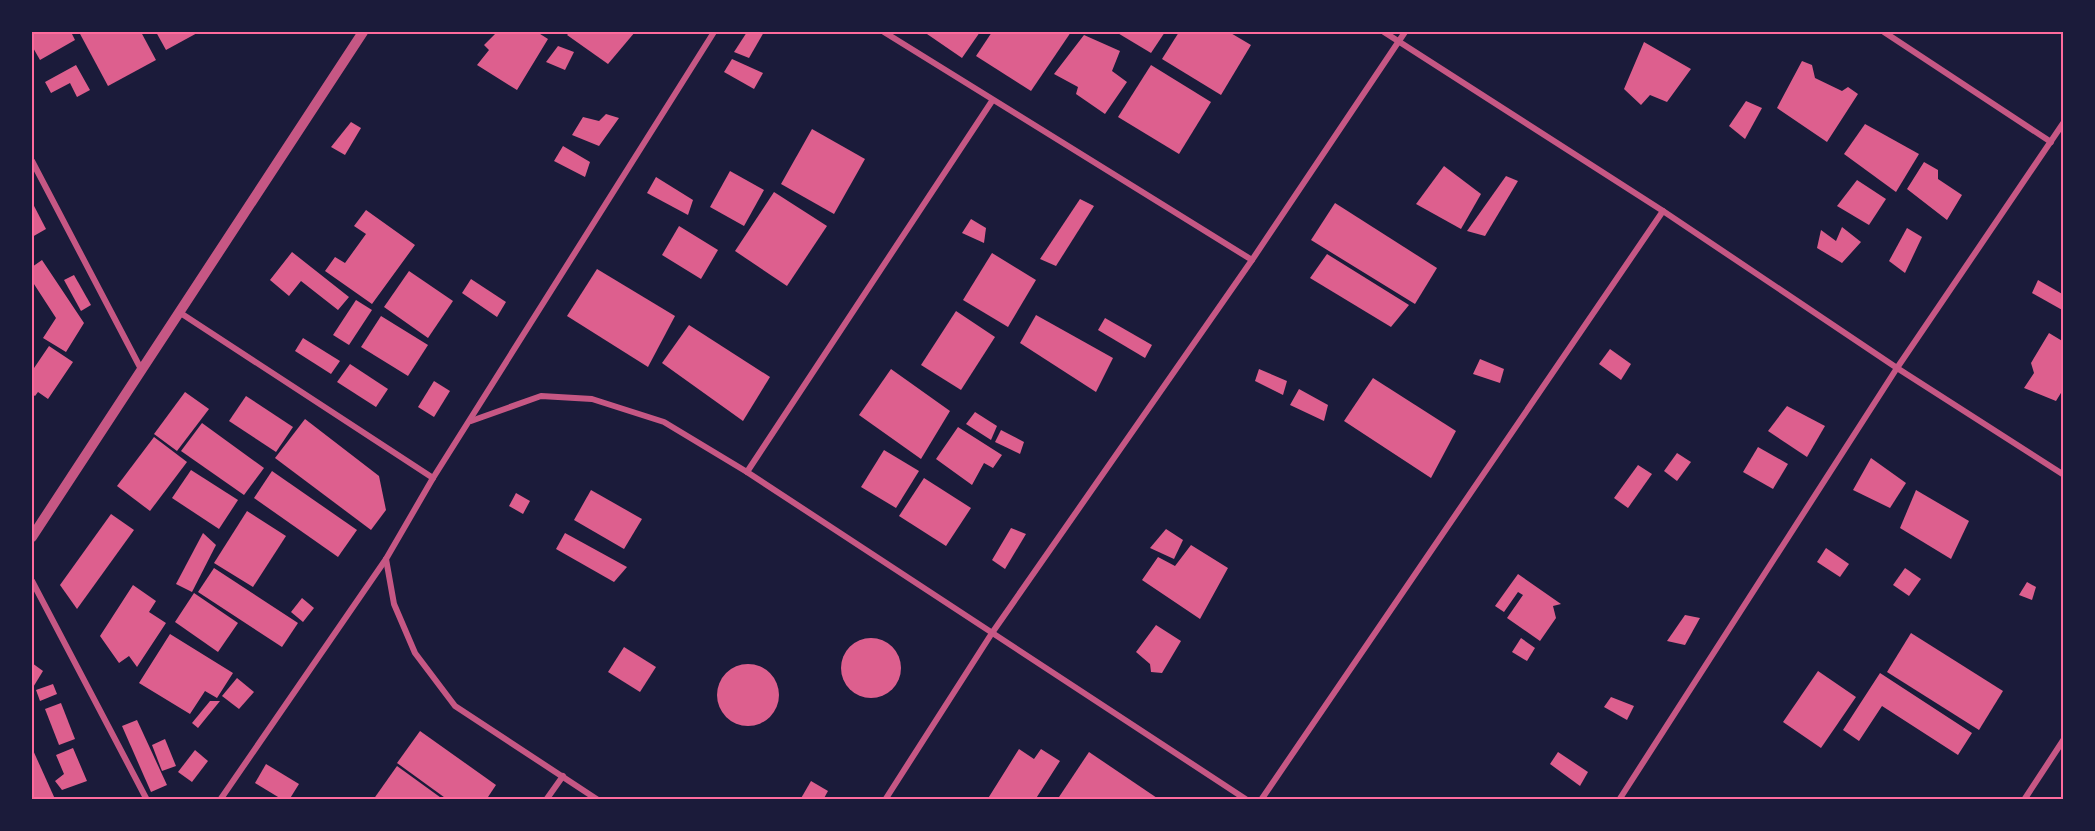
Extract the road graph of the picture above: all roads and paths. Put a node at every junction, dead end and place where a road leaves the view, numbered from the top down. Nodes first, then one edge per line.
1 (363, 32) edge
2 (714, 32) edge
3 (884, 32) edge
4 (1384, 32) edge
5 (1405, 32) edge
6 (1884, 32) edge
7 (1399, 41) junction
8 (992, 100) junction
9 (2064, 122) edge
10 (2051, 142) junction
11 (32, 161) edge
12 (1664, 211) junction
13 (1252, 260) junction
14 (179, 312) junction
15 (1897, 368) junction
16 (141, 369) junction
17 (470, 421) junction
18 (747, 472) junction
19 (2064, 475) edge
20 (433, 478) junction
21 (32, 537) edge
22 (386, 559) junction
23 (32, 581) edge
24 (992, 633) junction
25 (2064, 739) edge
26 (562, 776) junction
27 (147, 800) edge
28 (220, 800) edge
29 (546, 800) edge
30 (598, 800) edge
31 (885, 800) edge
32 (1247, 800) edge
33 (1260, 800) edge
34 (1619, 800) edge
35 (2024, 800) edge

1 - 14 street
2 - 17 street
3 - 8 street
4 - 7 street
5 - 7 street
6 - 10 street
7 - 12 street
7 - 13 street
8 - 13 street
8 - 18 street
9 - 10 street
10 - 15 street
11 - 16 street
12 - 15 street
12 - 33 street
13 - 24 street
14 - 16 street
14 - 20 street
15 - 19 street
15 - 34 street
16 - 21 street
17 - 18 street
17 - 20 street
18 - 24 street
20 - 22 street
22 - 26 street
22 - 28 street
23 - 27 street
24 - 31 street
24 - 32 street
25 - 35 street
26 - 29 street
26 - 30 street

